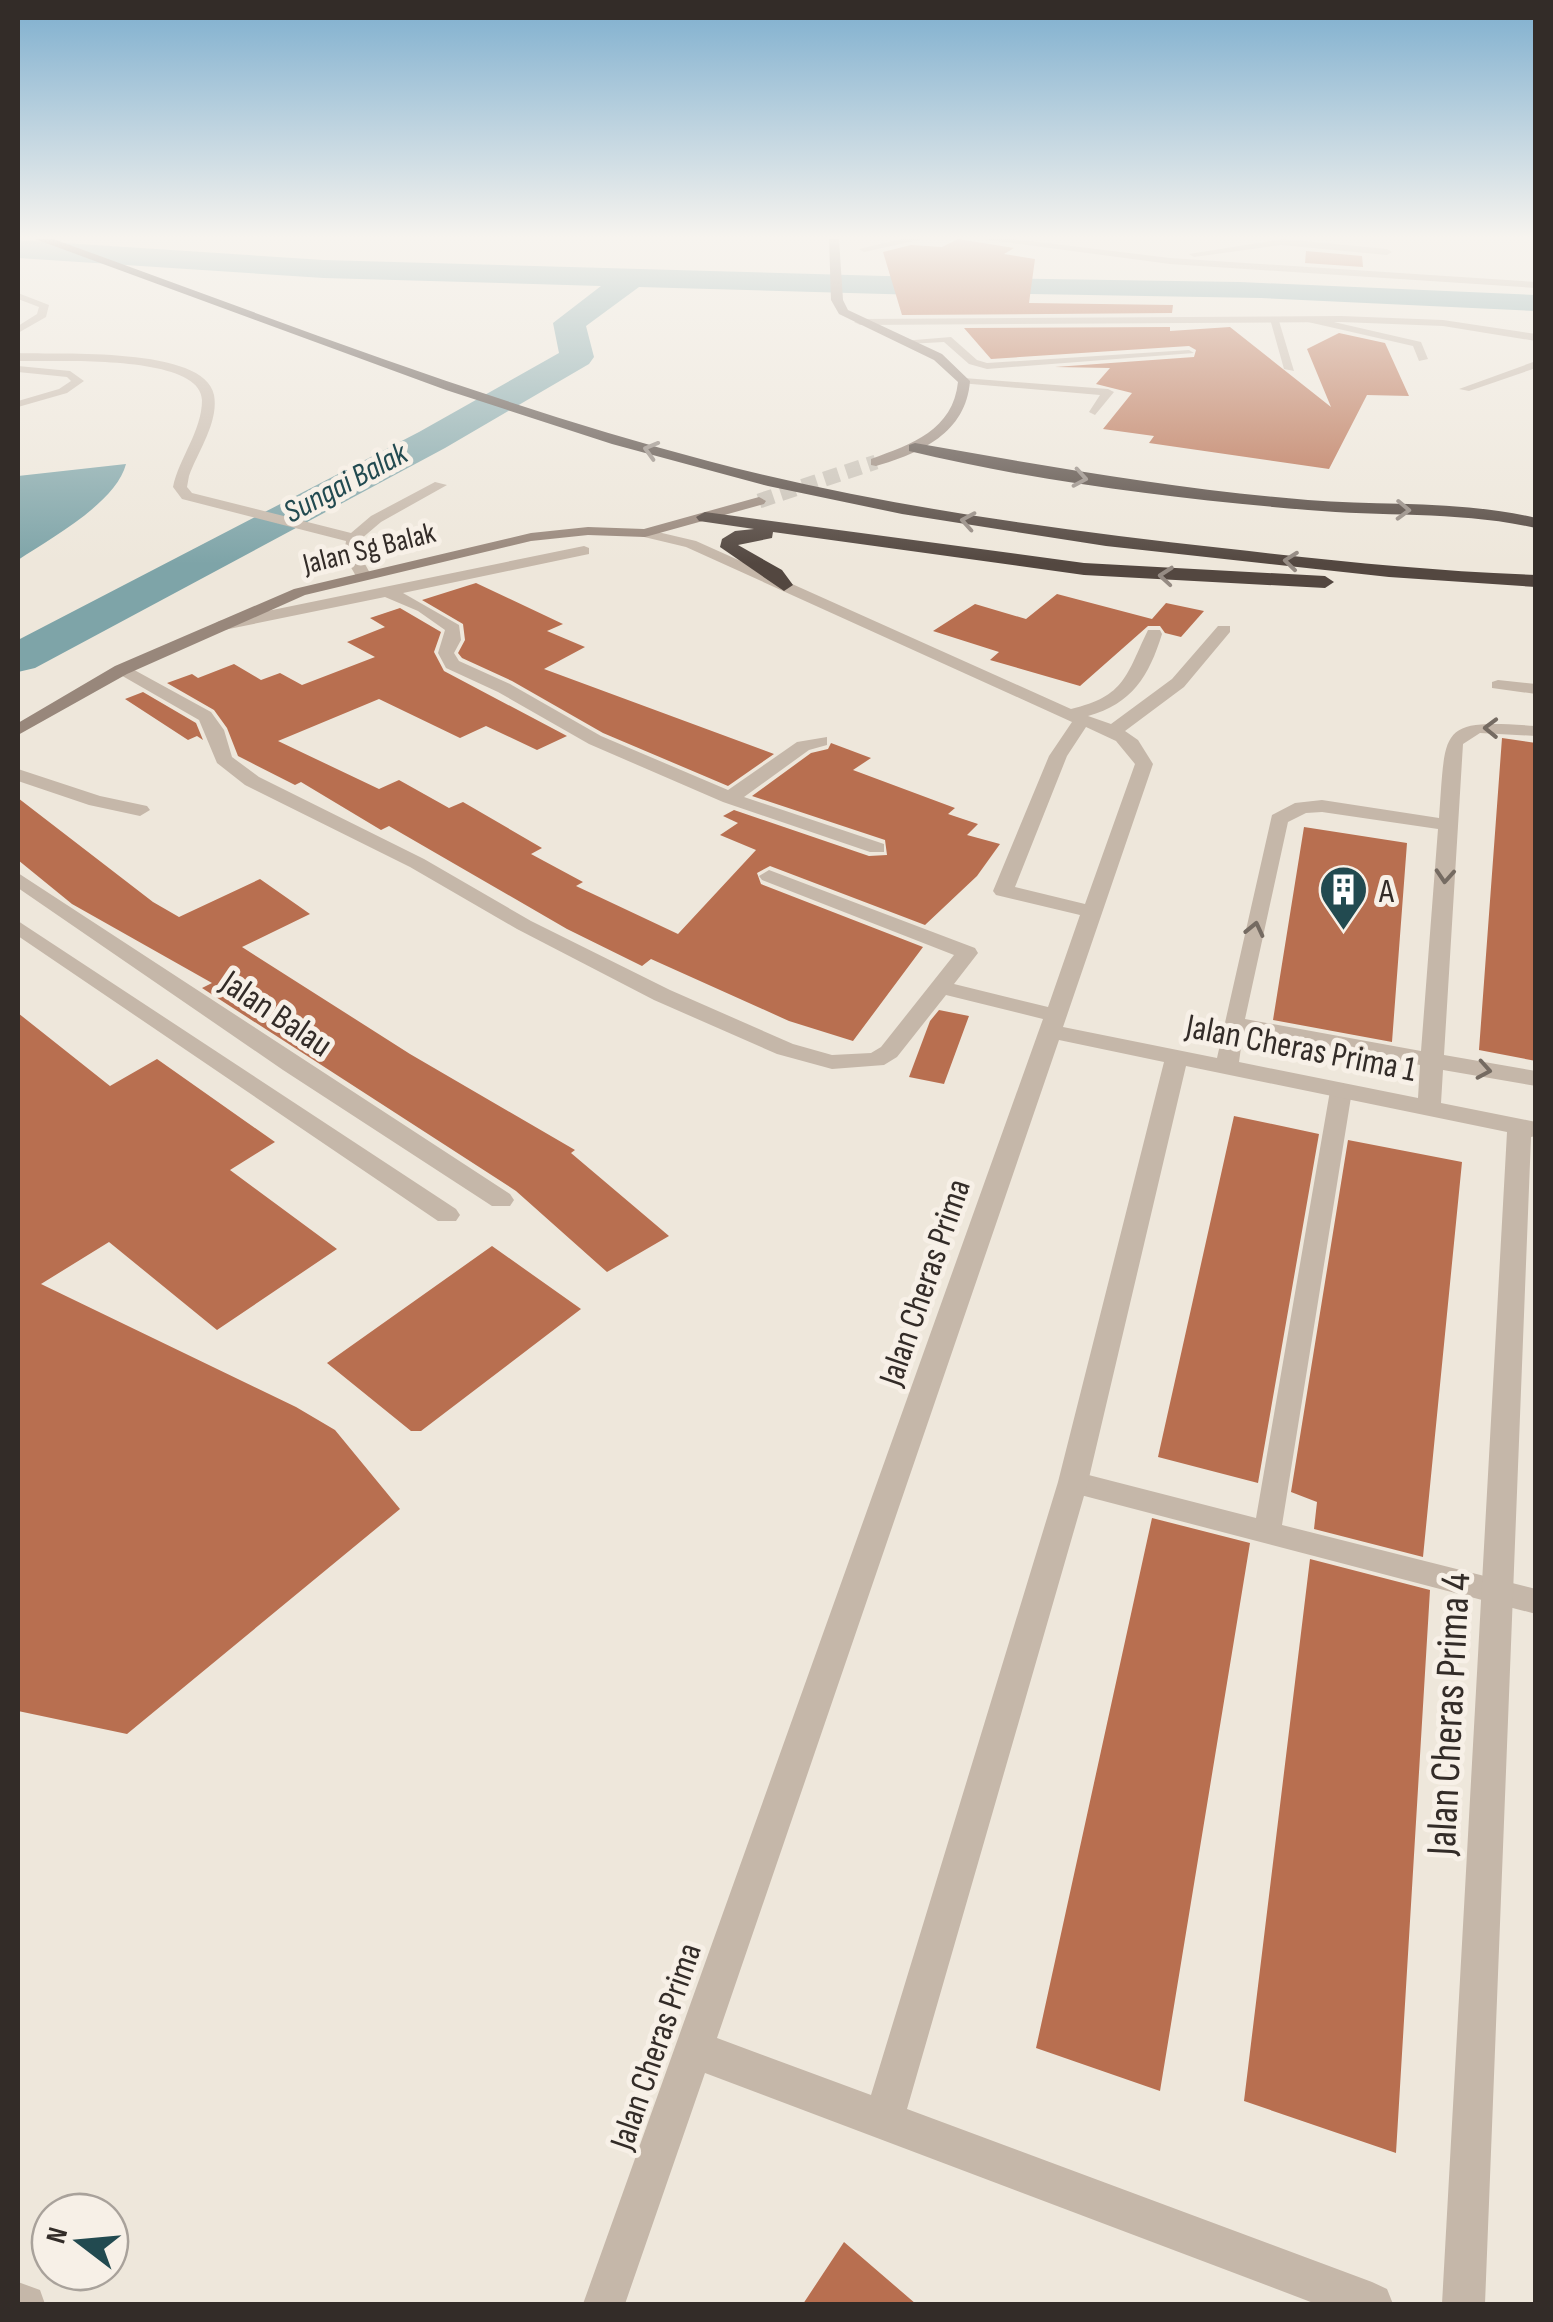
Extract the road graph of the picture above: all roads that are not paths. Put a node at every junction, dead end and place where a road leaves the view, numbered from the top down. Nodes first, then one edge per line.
1 (345, 347) edge
2 (919, 347) edge
3 (956, 347) edge
4 (1283, 347) edge
5 (1418, 347) edge
6 (1189, 353) dead end
7 (18, 357) edge
8 (1422, 358) dead end
9 (1536, 364) edge
10 (1290, 368) dead end
11 (18, 369) edge
12 (964, 381) junction
13 (1465, 389) dead end
14 (18, 404) edge
15 (1095, 412) dead end
16 (590, 413) dead end
17 (915, 448) junction
18 (876, 462) tunnel mouth
19 (440, 485) dead end
20 (759, 501) tunnel mouth
21 (706, 517) junction
22 (1536, 523) edge
23 (644, 533) junction
24 (834, 537) junction
25 (354, 538) junction
26 (692, 544) junction
27 (584, 550) dead end
28 (1464, 558) dead end
29 (363, 576) junction
30 (1532, 581) edge
31 (784, 585) junction
32 (386, 591) junction
33 (209, 628) junction
34 (1224, 629) dead end
35 (1154, 634) dead end
36 (120, 670) junction
37 (1498, 685) dead end
38 (1536, 689) edge
39 (1076, 718) junction
40 (18, 730) edge
41 (1114, 730) junction
42 (1536, 731) edge
43 (821, 741) dead end
44 (18, 775) edge
45 (730, 798) junction
46 (140, 810) dead end
47 (1449, 825) junction
48 (877, 848) dead end
49 (769, 876) dead end
50 (18, 879) edge
51 (1094, 912) junction
52 (18, 927) edge
53 (950, 990) junction
54 (1055, 1024) junction
55 (1233, 1024) junction
56 (1177, 1057) junction
57 (1432, 1060) junction
58 (1228, 1068) junction
59 (1536, 1079) edge
60 (1341, 1090) junction
61 (1429, 1108) junction
62 (1527, 1128) edge
63 (502, 1200) dead end
64 (447, 1214) dead end
65 (1072, 1482) junction
66 (1267, 1533) junction
67 (1497, 1592) junction
68 (1536, 1602) edge
69 (694, 2050) junction
70 (883, 2121) junction
71 (18, 2302) edge
72 (26, 2304) edge
73 (604, 2304) edge
74 (1372, 2304) edge
75 (1464, 2304) edge

30 -> 1 highway
2 - 12 street
3 - 6 lane
4 - 10 lane
5 - 8 lane
7 - 25 street
9 - 13 lane
11 - 14 lane
12 - 15 lane
12 - 17 street
16 - 28 highway
17 - 18 street
17 -> 22 highway
19 - 25 street
20 - 21 street, Jalan Sg Balak
21 - 23 street, Jalan Sg Balak
21 - 24 highway
21 - 26 street
23 - 26 street
23 - 29 street, Jalan Sg Balak
30 -> 24 highway
24 - 31 highway
25 - 29 street
26 - 31 street
27 - 32 street
29 - 33 street, Jalan Sg Balak
31 - 39 street
32 - 33 street
32 - 45 street
33 - 36 street, Jalan Sg Balak
34 - 41 street
35 - 39 street
36 - 40 street, Jalan Sg Balak
36 - 53 street
37 - 38 lane
39 - 41 street
39 - 51 street
41 - 51 street, Jalan Cheras Prima
42 -> 47 street
43 - 45 street
44 - 46 street
45 - 48 street
55 -> 47 street
47 -> 57 street
49 - 53 street
50 - 63 street, Jalan Balau
51 - 54 street, Jalan Cheras Prima
52 - 64 street
53 - 54 street, Jalan Cheras Prima 1
54 - 56 street, Jalan Cheras Prima 1
54 - 69 street, Jalan Cheras Prima
55 - 57 street
55 - 58 street
56 - 58 street, Jalan Cheras Prima 1
56 - 65 street
57 -> 59 street
57 - 61 street
58 - 60 street, Jalan Cheras Prima 1
60 - 61 street, Jalan Cheras Prima 1
60 - 66 lane
61 - 62 street, Jalan Cheras Prima 1
62 - 67 street, Jalan Cheras Prima 4
65 - 66 lane
65 - 70 street
66 - 67 lane
67 - 68 lane
67 - 75 street, Jalan Cheras Prima 4
69 - 70 street
69 - 73 street, Jalan Cheras Prima
70 - 74 street
71 - 72 lane

